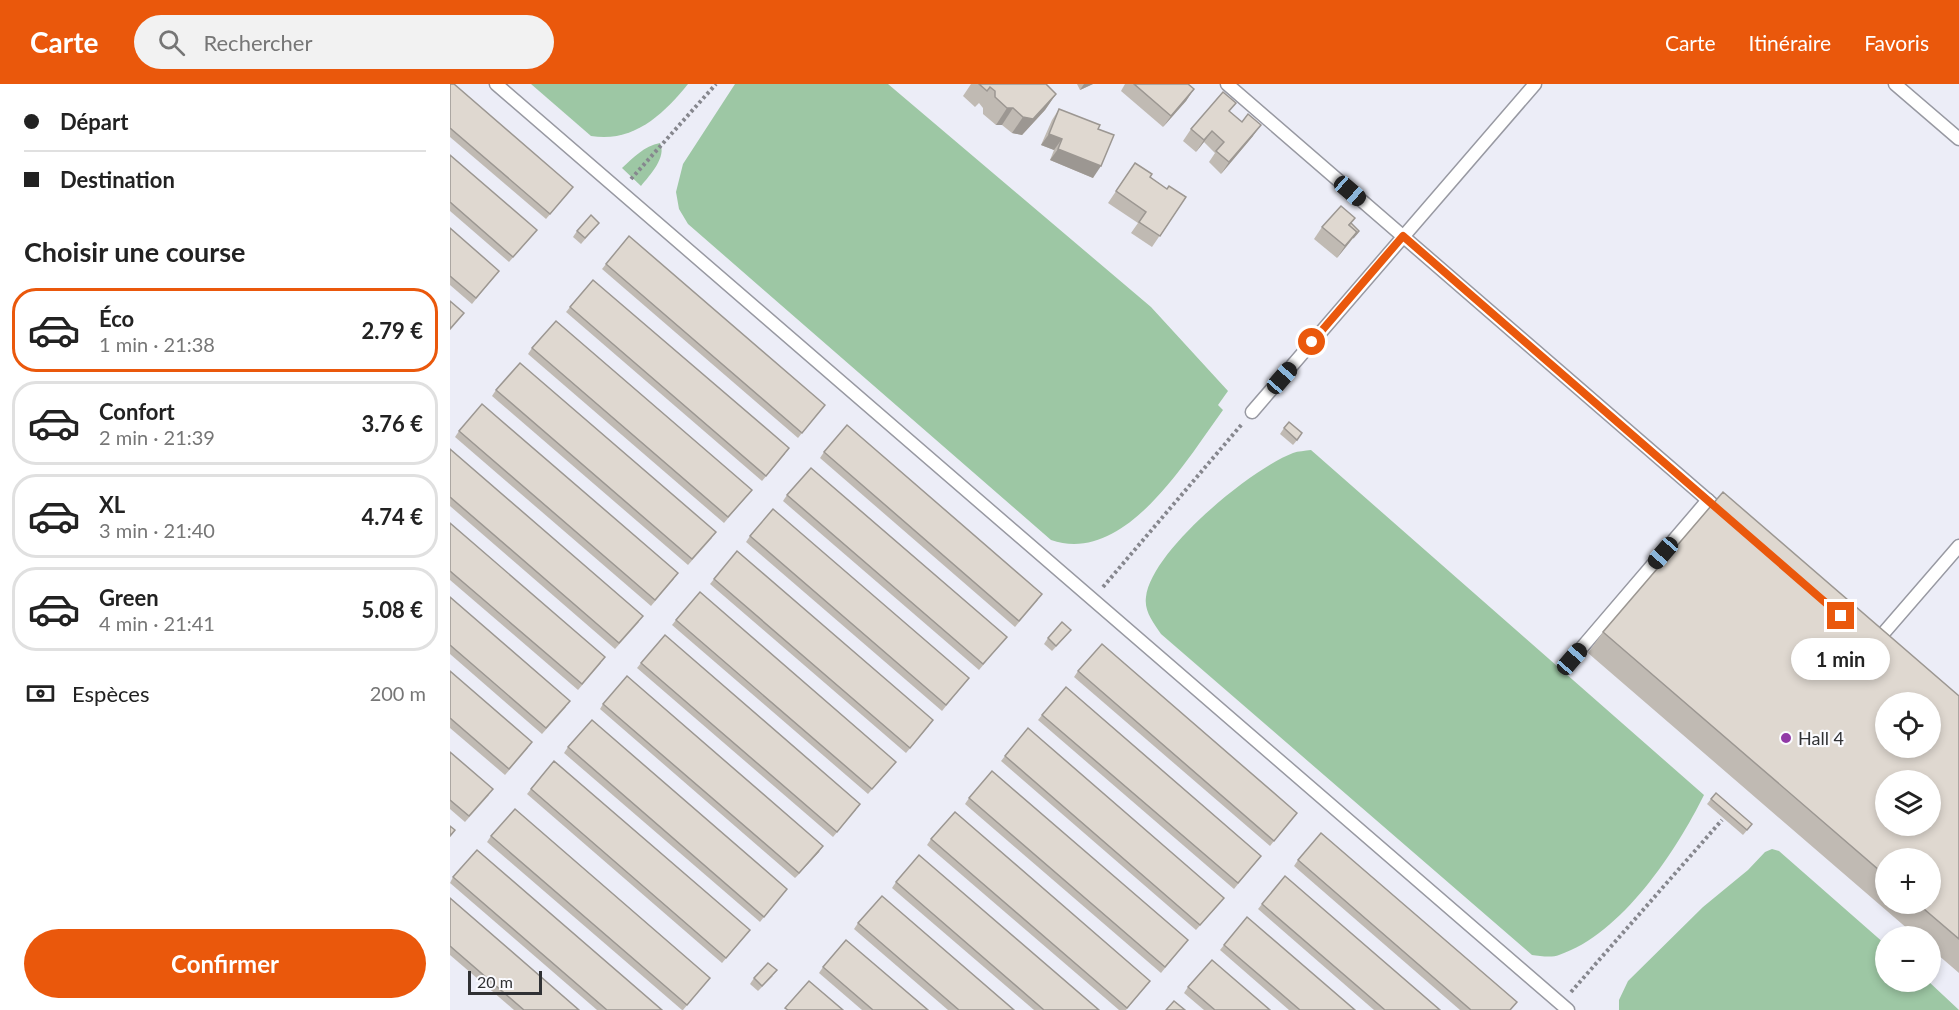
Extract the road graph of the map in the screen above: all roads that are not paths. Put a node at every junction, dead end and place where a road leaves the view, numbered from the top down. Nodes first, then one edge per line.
1 (496, 84) edge
2 (1227, 84) edge
3 (1535, 84) edge
4 (1895, 84) edge
5 (1959, 139) edge
6 (1403, 236) junction
7 (1252, 412) road end
8 (1708, 500) junction
9 (1734, 523) edge
10 (1959, 546) edge
11 (1874, 644) edge
12 (1572, 659) dead end
13 (1565, 1007) edge

1 - 13 lane
2 - 6 lane
3 - 6 lane
4 - 5 lane
6 - 7 lane
6 - 8 lane
8 - 9 lane
8 - 12 lane
10 - 11 lane

